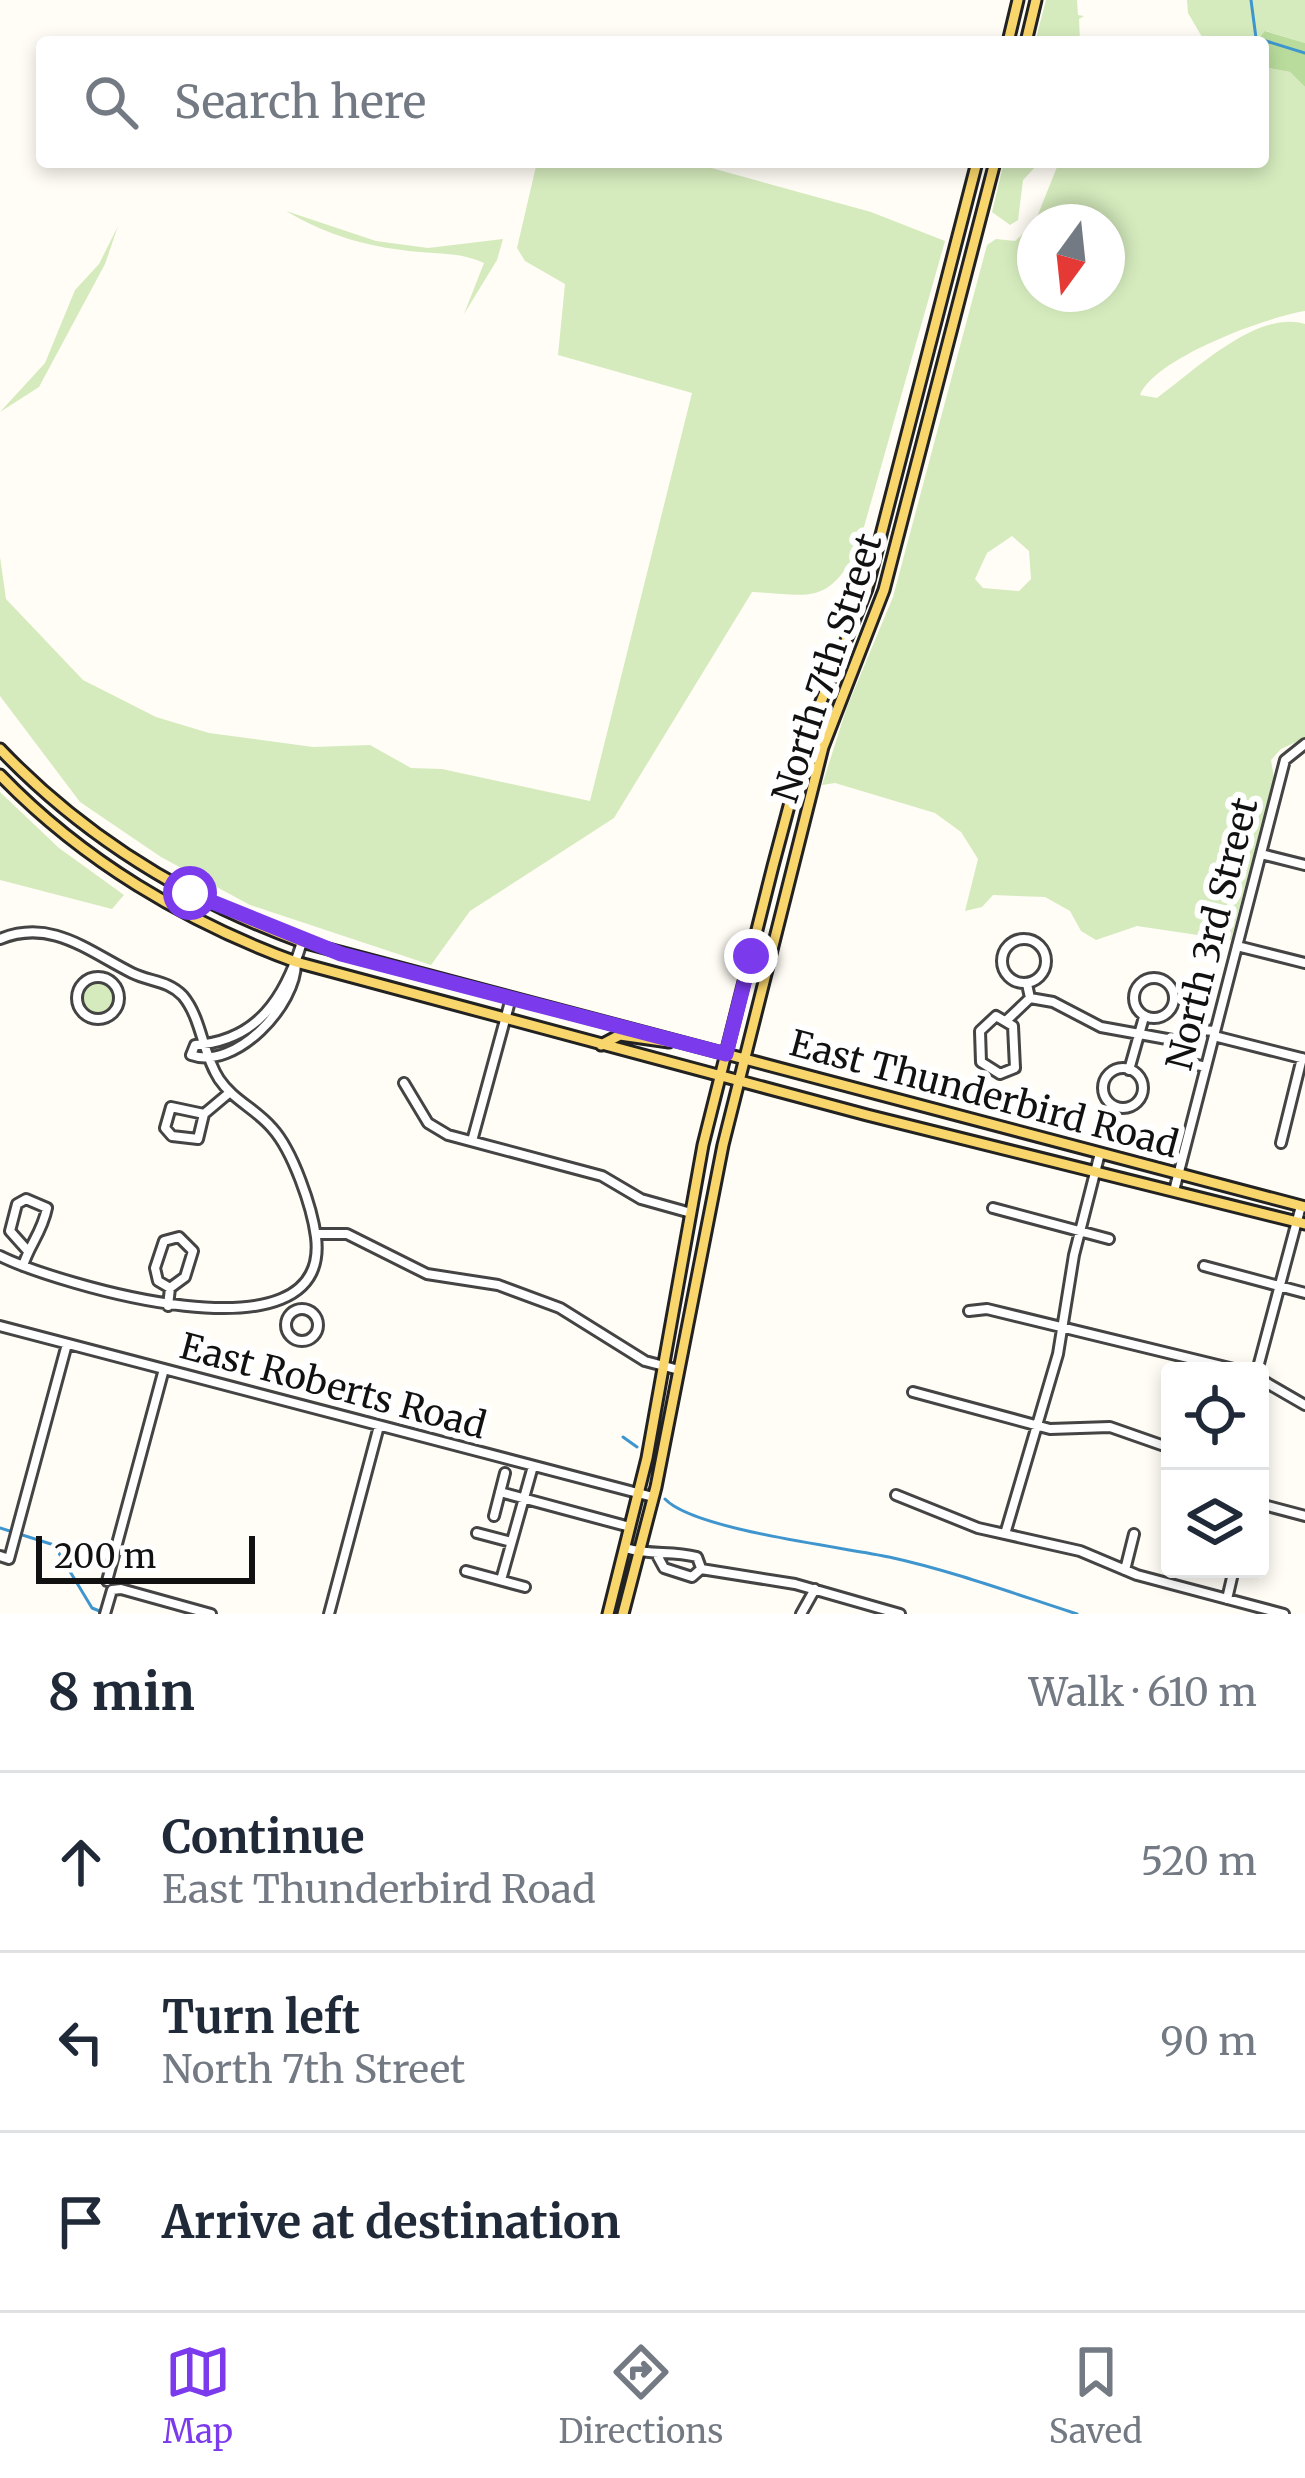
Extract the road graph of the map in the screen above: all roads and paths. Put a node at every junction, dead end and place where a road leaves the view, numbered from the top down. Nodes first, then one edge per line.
1 (1018, 0) edge
2 (1036, 0) edge
3 (1009, 36) edge
4 (1027, 36) edge
5 (975, 168) edge
6 (993, 168) edge
7 (1305, 744) edge
8 (0, 749) edge
9 (0, 775) edge
10 (1261, 854) junction
11 (1305, 866) edge
12 (0, 939) edge
13 (302, 942) junction
14 (1237, 946) junction
15 (296, 962) junction
16 (118, 964) junction
17 (1305, 964) edge
18 (110, 976) junction
19 (1027, 984) junction
20 (511, 998) junction
21 (1030, 998) junction
22 (1144, 1017) junction
23 (1008, 1019) junction
24 (505, 1020) junction
25 (609, 1024) junction
26 (259, 1026) junction
27 (1139, 1031) junction
28 (1214, 1033) junction
29 (676, 1040) junction
30 (1178, 1040) junction
31 (588, 1042) junction
32 (203, 1045) junction
33 (601, 1045) junction
34 (726, 1054) junction
35 (208, 1057) junction
36 (745, 1059) junction
37 (1304, 1059) edge
38 (1206, 1067) junction
39 (1129, 1070) junction
40 (721, 1076) junction
41 (740, 1081) junction
42 (404, 1083) dead end
43 (229, 1092) junction
44 (204, 1114) junction
45 (472, 1141) junction
46 (1281, 1143) dead end
47 (1100, 1153) junction
48 (1095, 1171) junction
49 (1179, 1173) junction
50 (1174, 1191) junction
51 (1303, 1206) edge
52 (993, 1208) dead end
53 (691, 1213) junction
54 (1301, 1223) edge
55 (1079, 1231) junction
56 (316, 1234) junction
57 (1109, 1239) dead end
58 (27, 1250) junction
59 (0, 1256) edge
60 (23, 1266) junction
61 (1204, 1266) dead end
62 (1280, 1286) junction
63 (170, 1288) junction
64 (290, 1292) junction
65 (1305, 1293) edge
66 (168, 1306) junction
67 (298, 1307) junction
68 (969, 1311) dead end
69 (0, 1326) edge
70 (1064, 1328) junction
71 (67, 1344) junction
72 (1205, 1362) edge
73 (1262, 1362) edge
74 (662, 1366) junction
75 (164, 1370) junction
76 (679, 1370) junction
77 (1269, 1382) edge
78 (913, 1392) dead end
79 (1305, 1405) edge
80 (1034, 1424) junction
81 (379, 1426) junction
82 (1161, 1445) edge
83 (533, 1466) junction
84 (505, 1473) dead end
85 (500, 1492) junction
86 (638, 1493) junction
87 (896, 1495) dead end
88 (653, 1497) junction
89 (524, 1499) junction
90 (1269, 1506) edge
91 (494, 1516) dead end
92 (1305, 1516) edge
93 (630, 1527) junction
94 (477, 1533) dead end
95 (1005, 1534) junction
96 (1134, 1534) dead end
97 (511, 1542) junction
98 (625, 1548) junction
99 (640, 1552) junction
100 (658, 1557) junction
101 (4, 1558) edge
102 (700, 1569) junction
103 (1125, 1570) junction
104 (466, 1571) dead end
105 (1232, 1578) edge
106 (501, 1580) junction
107 (109, 1586) junction
108 (525, 1586) dead end
109 (815, 1589) junction
110 (1227, 1599) junction
111 (885, 1611) edge
112 (105, 1614) edge
113 (211, 1614) edge
114 (329, 1614) edge
115 (608, 1614) edge
116 (623, 1614) edge
117 (801, 1614) edge
118 (900, 1614) edge
119 (1284, 1614) edge

1 - 3 main road
2 - 4 main road
5 - 34 main road, North 7th Street
6 - 36 main road, North 7th Street
7 - 10 street, North 3rd Street
8 - 13 main road, East Thunderbird Road
9 - 15 main road, East Thunderbird Road
10 - 11 street
10 - 14 street, North 3rd Street
12 - 16 street
13 - 15 street
13 - 20 main road, East Thunderbird Road
14 - 17 street
14 - 28 street, North 3rd Street
15 - 24 main road, East Thunderbird Road
15 - 26 street
16 - 18 street
16 - 32 street
18 - 18 street
19 - 19 street
19 - 21 street
20 - 24 street
20 - 25 main road, East Thunderbird Road
21 - 23 street
21 - 27 street
22 - 22 street
22 - 27 street
23 - 23 street
24 - 31 main road, East Thunderbird Road
24 - 45 street
25 - 29 main road, East Thunderbird Road
25 - 31 main road
26 - 32 street
26 - 35 street
27 - 30 street
27 - 39 street
28 - 30 street
28 - 37 street
28 - 38 street, North 3rd Street
29 - 33 main road
29 - 34 main road, East Thunderbird Road
30 - 38 street
31 - 33 main road, East Thunderbird Road
32 - 35 street
32 - 35 street
33 - 40 main road, East Thunderbird Road
34 - 36 main road, East Thunderbird Road
34 - 40 main road, North 7th Street
35 - 43 street
36 - 41 main road, North 7th Street
36 - 47 main road, East Thunderbird Road
37 - 46 street
38 - 49 street, North 3rd Street
39 - 39 street
40 - 41 main road, East Thunderbird Road
40 - 53 main road, North 7th Street
41 - 48 main road, East Thunderbird Road
41 - 76 main road, North 7th Street
42 - 45 street
43 - 44 street
43 - 56 street
44 - 44 street
45 - 53 street
47 - 48 street
47 - 49 main road, East Thunderbird Road
48 - 50 main road, East Thunderbird Road
48 - 55 street
49 - 50 street, North 3rd Street
49 - 51 main road, East Thunderbird Road
50 - 54 main road, East Thunderbird Road
51 - 54 street
52 - 55 street
53 - 74 main road, North 7th Street
54 - 62 street
55 - 57 street
55 - 70 street
56 - 64 street
56 - 74 street
58 - 58 street
58 - 60 street
59 - 60 street
60 - 66 street
61 - 62 street
62 - 65 street
62 - 73 street
63 - 63 street
63 - 66 street
64 - 66 street
64 - 67 street
67 - 67 street
68 - 70 street
69 - 71 street, East Roberts Road
70 - 72 street
70 - 80 street
71 - 75 street, East Roberts Road
71 - 101 street
74 - 76 street
74 - 86 main road, North 7th Street
75 - 81 street, East Roberts Road
75 - 107 street
76 - 88 main road, North 7th Street
77 - 79 street
78 - 80 street
80 - 82 street
80 - 95 street
81 - 83 street, East Roberts Road
81 - 114 street
83 - 86 street, East Roberts Road
83 - 89 street
84 - 85 street
85 - 89 street
85 - 91 street
86 - 88 street, East Roberts Road
86 - 93 main road, North 7th Street
87 - 95 street
88 - 99 main road, North 7th Street
89 - 93 street
89 - 97 street
90 - 92 street
93 - 98 main road, North 7th Street
94 - 97 street
95 - 103 street
96 - 103 street
97 - 106 street
98 - 99 street
98 - 115 main road, North 7th Street
99 - 100 street
99 - 116 main road, North 7th Street
100 - 102 street
100 - 102 street
102 - 109 street
103 - 110 street
104 - 106 street
105 - 110 street
106 - 108 street
107 - 112 street
107 - 113 street
109 - 111 street
109 - 117 street
110 - 119 street
111 - 118 street

